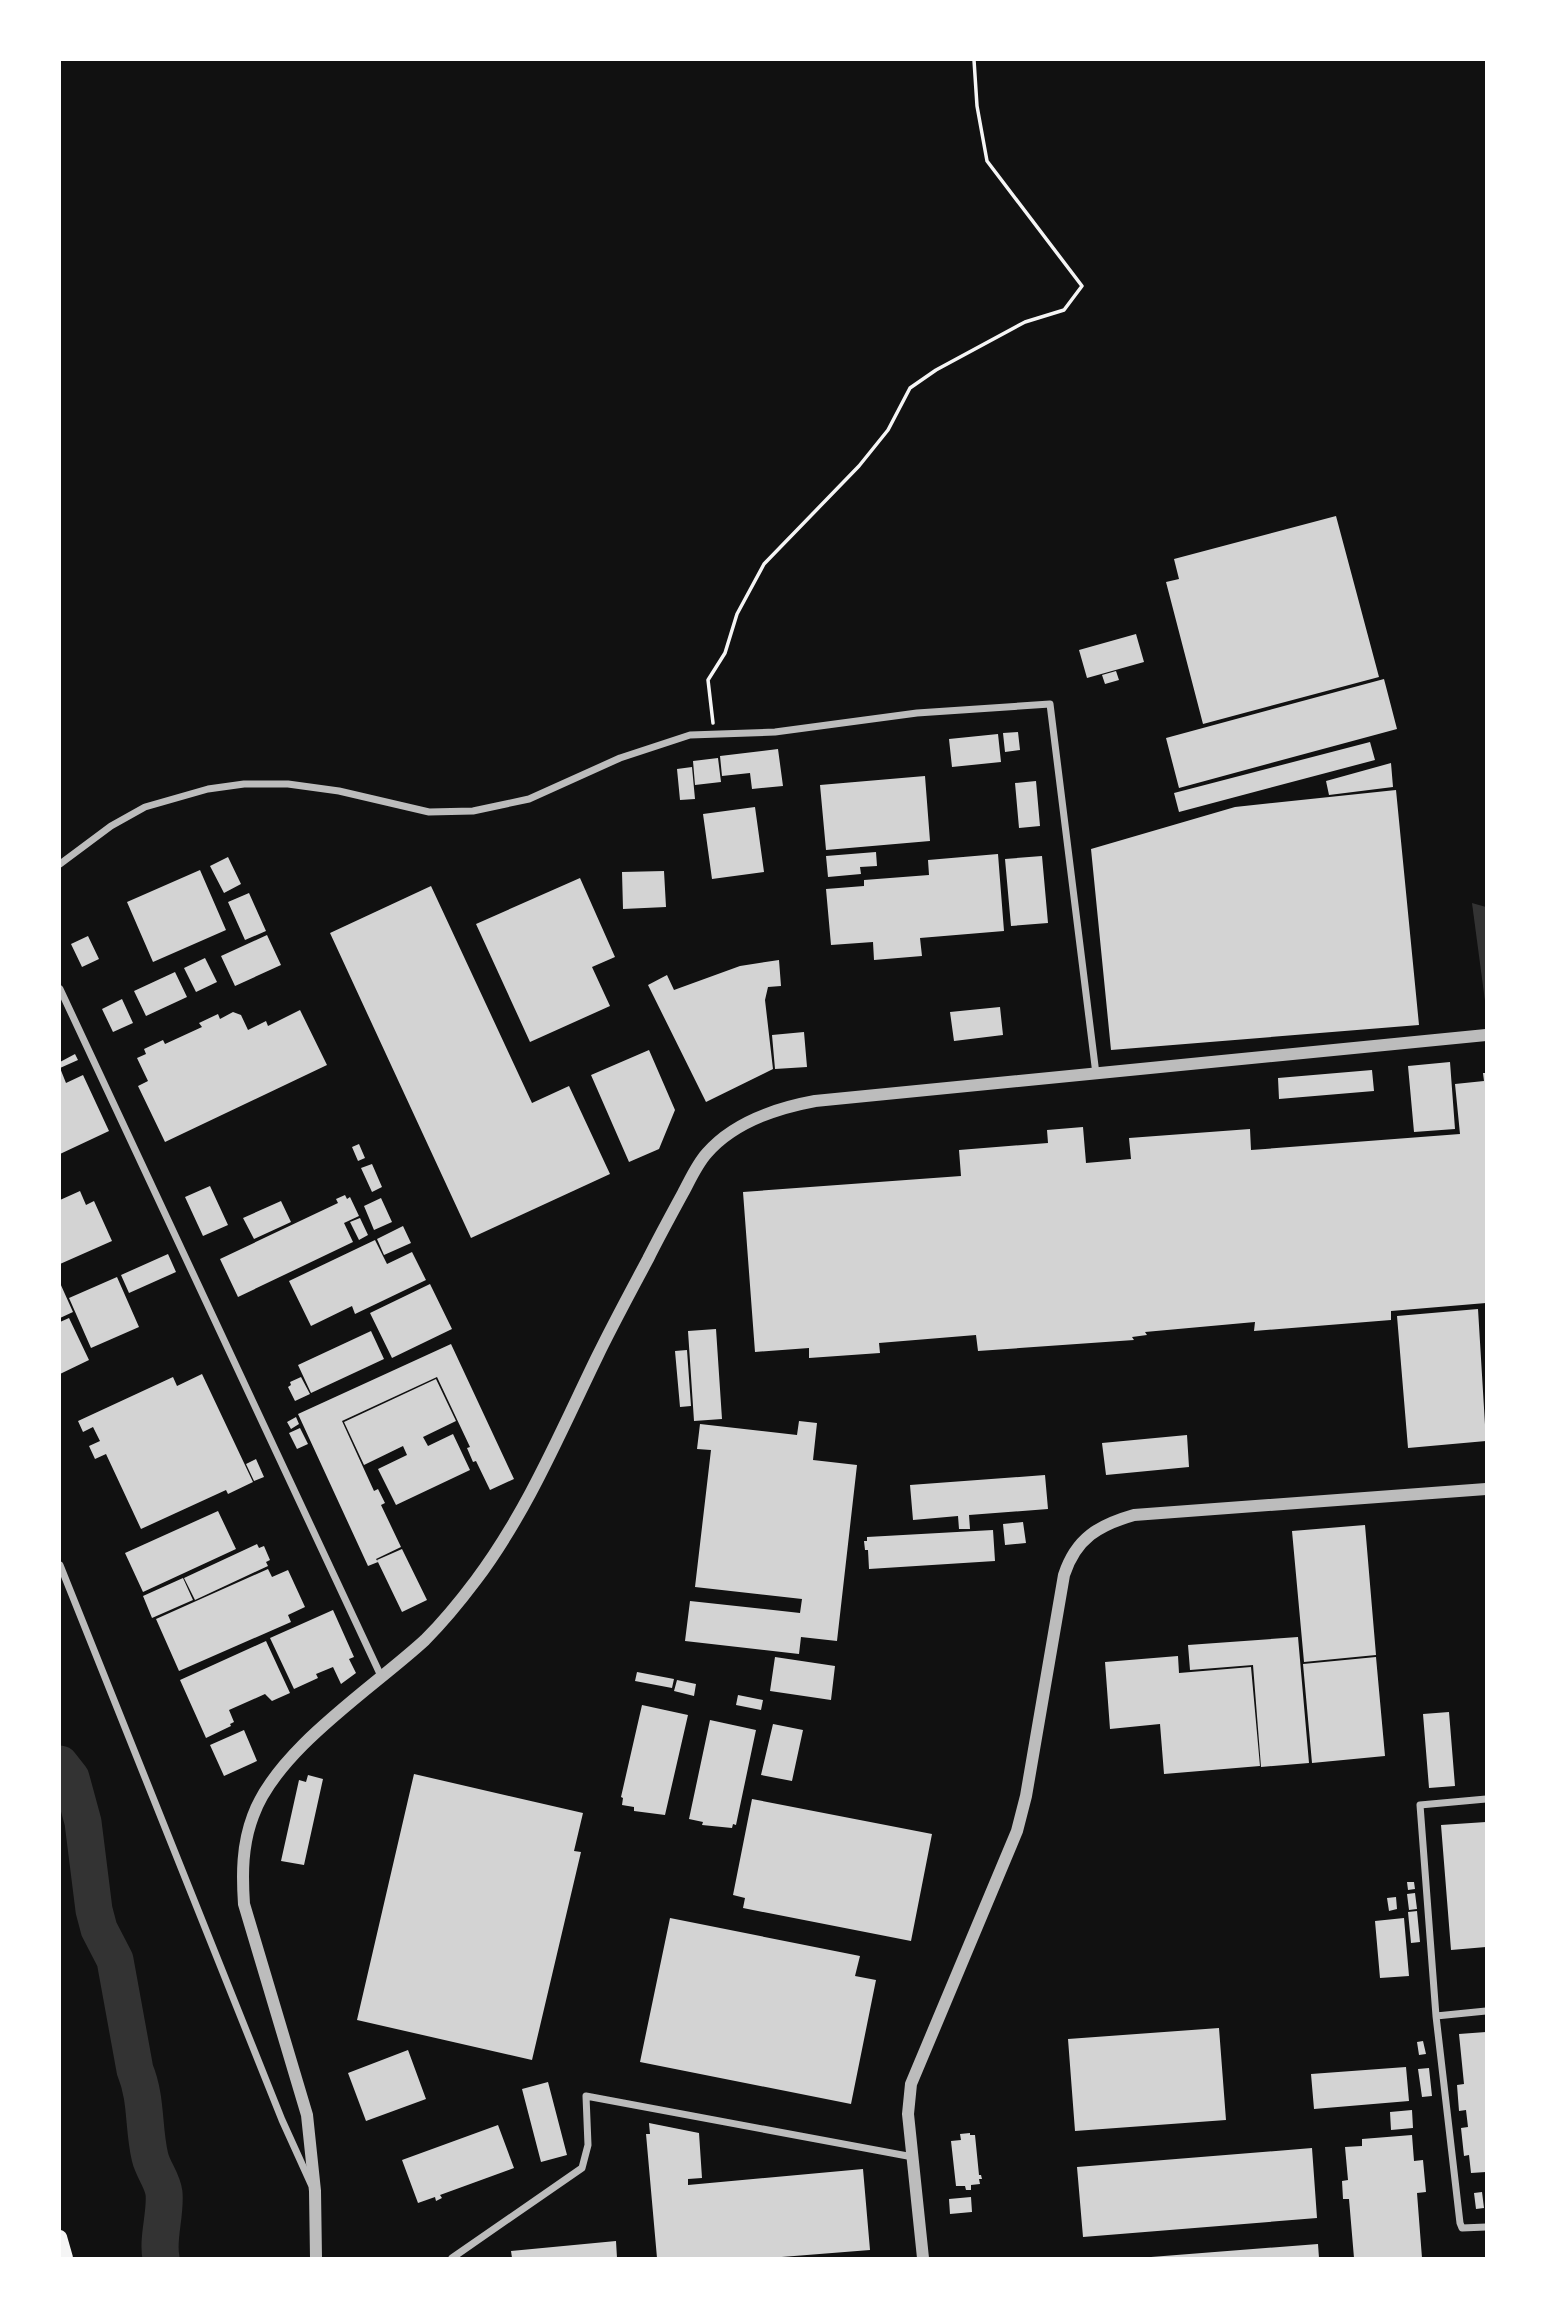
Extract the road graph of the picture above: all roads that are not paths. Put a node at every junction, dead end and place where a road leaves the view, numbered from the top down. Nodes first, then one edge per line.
1 (60, 864) edge
2 (60, 989) edge
3 (1486, 1035) edge
4 (1096, 1074) junction
5 (1486, 1489) edge
6 (60, 1565) edge
7 (381, 1676) junction
8 (1486, 1800) edge
9 (1486, 2011) edge
10 (1436, 2016) junction
11 (914, 2158) junction
12 (314, 2191) junction
13 (1486, 2227) edge
14 (60, 2237) edge
15 (66, 2259) edge
16 (316, 2259) edge
17 (452, 2259) edge
18 (923, 2259) edge

1 - 4 street
2 - 7 street
3 - 4 street
4 - 7 street
5 - 11 street
6 - 12 street
7 - 12 street
8 - 10 street
9 - 10 street
10 - 13 street
11 - 17 street
11 - 18 street
12 - 16 street
14 - 15 main road

